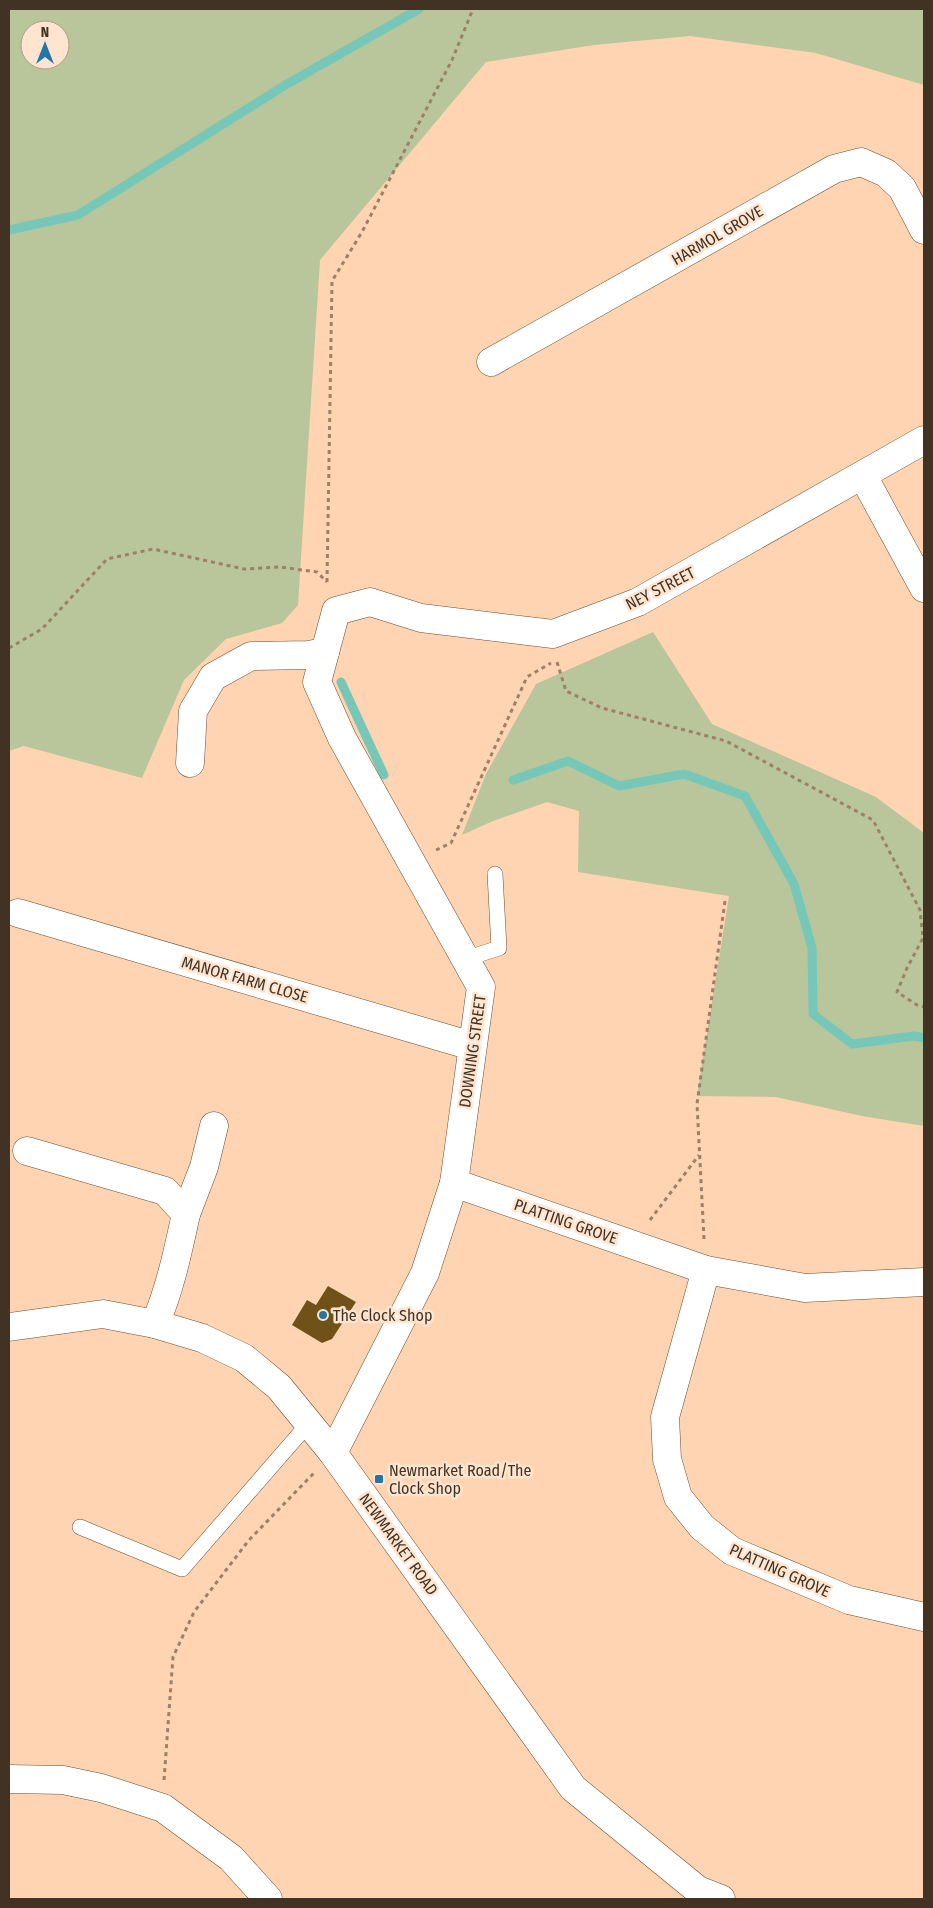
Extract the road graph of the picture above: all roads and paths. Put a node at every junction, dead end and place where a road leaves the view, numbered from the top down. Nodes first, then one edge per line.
1 (473, 9) edge
2 (924, 230) edge
3 (491, 362) dead end
4 (924, 440) edge
5 (863, 476) junction
6 (327, 582) junction
7 (924, 588) edge
8 (361, 605) junction
9 (9, 648) edge
10 (325, 652) junction
11 (190, 763) dead end
12 (411, 862) junction
13 (495, 874) dead end
14 (725, 901) dead end
15 (18, 913) dead end
16 (465, 959) junction
17 (924, 1008) edge
18 (472, 1046) junction
19 (214, 1126) dead end
20 (27, 1151) dead end
21 (700, 1155) junction
22 (454, 1183) junction
23 (186, 1214) junction
24 (632, 1244) junction
25 (706, 1270) junction
26 (924, 1282) edge
27 (155, 1324) junction
28 (9, 1327) edge
29 (309, 1423) junction
30 (334, 1453) junction
31 (80, 1528) dead end
32 (924, 1617) edge
33 (9, 1779) edge
34 (163, 1808) junction
35 (704, 1896) edge
36 (268, 1899) edge

1 - 6 path
2 - 3 street, HARMOL GROVE
4 - 5 street, NEY STREET
5 - 7 street
5 - 8 street, NEY STREET
6 - 8 path
6 - 9 path
8 - 10 street, DOWNING STREET
10 - 11 street
10 - 12 street, DOWNING STREET
12 - 16 street, DOWNING STREET
12 - 17 path
13 - 16 lane
14 - 21 path
15 - 18 street, MANOR FARM CLOSE
16 - 18 street, DOWNING STREET
18 - 22 street, DOWNING STREET
19 - 23 street
20 - 23 street
21 - 24 path
21 - 25 path
22 - 24 street, PLATTING GROVE
22 - 30 street, DOWNING STREET
23 - 27 street
24 - 25 street, PLATTING GROVE
25 - 26 street, PLATTING GROVE
25 - 32 street, PLATTING GROVE
27 - 28 street, NEWMARKET ROAD
27 - 29 street, NEWMARKET ROAD
29 - 30 street, NEWMARKET ROAD
29 - 31 lane
30 - 34 path
30 - 35 street, NEWMARKET ROAD
33 - 34 street
34 - 36 street

